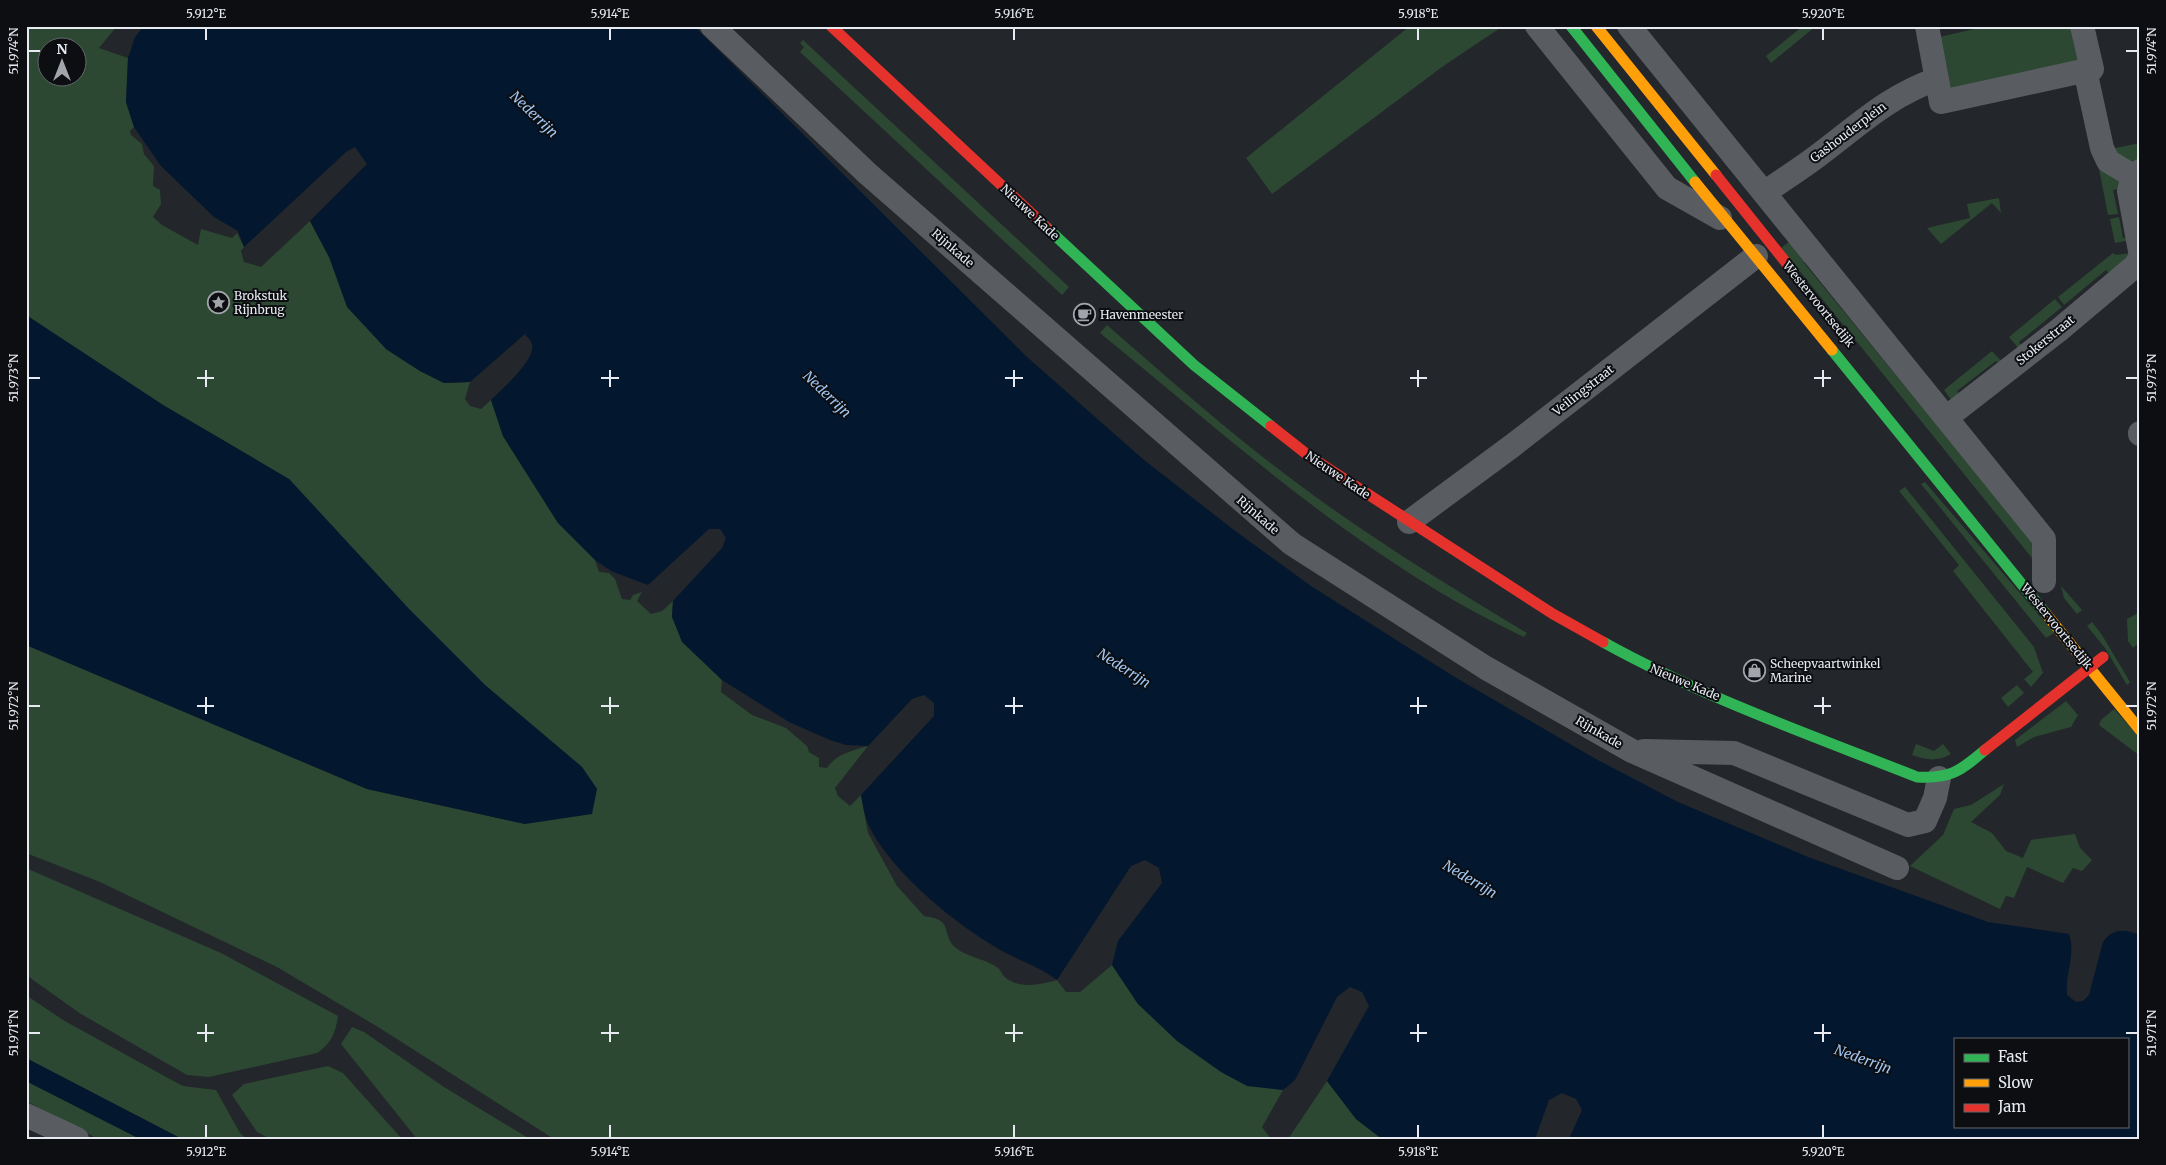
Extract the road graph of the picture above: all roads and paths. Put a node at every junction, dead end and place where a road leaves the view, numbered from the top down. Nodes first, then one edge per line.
1 (712, 26) edge
2 (732, 26) edge
3 (831, 26) edge
4 (1537, 26) edge
5 (1628, 26) edge
6 (2082, 26) edge
7 (1931, 27) edge
8 (1583, 28) edge
9 (740, 55) junction
10 (2084, 70) junction
11 (1937, 80) junction
12 (2136, 173) edge
13 (1764, 193) junction
14 (1726, 222) junction
15 (2140, 251) edge
16 (1756, 256) junction
17 (2140, 258) edge
18 (1793, 272) dead end
19 (1946, 418) junction
20 (1409, 522) junction
21 (2042, 578) dead end
22 (2095, 644) dead end
23 (2105, 661) joint
24 (2091, 667) junction
25 (2115, 681) dead end
26 (2139, 709) edge
27 (2140, 730) edge
28 (1632, 751) junction
29 (1939, 778) junction
30 (1896, 868) dead end
31 (26, 1115) edge
32 (77, 1139) edge

1 - 9 street, Rijnkade
2 - 9 street
3 - 20 street, Nieuwe Kade
4 - 14 street, Westervoortsedijk
5 - 13 street, Westervoortsedijk
6 - 10 street
7 - 11 street
8 - 14 street, Westervoortsedijk
8 - 18 street, Westervoortsedijk
9 - 28 street, Rijnkade
10 - 11 street
10 - 12 street
11 - 13 street, Gashouderplein
12 - 15 street
13 - 19 street, Westervoortsedijk
14 - 16 street, Westervoortsedijk
16 - 20 street, Veilingstraat
16 - 24 street, Westervoortsedijk
17 - 19 street, Stokerstraat
19 - 21 street, Westervoortsedijk
20 - 29 street, Nieuwe Kade
22 - 23 street, Westervoortsedijk
23 - 24 street, Nieuwe Kade
24 - 27 street, Westervoortsedijk
24 - 29 street, Nieuwe Kade
25 - 26 street
28 - 29 street
28 - 30 street, Rijnkade
31 - 32 street

